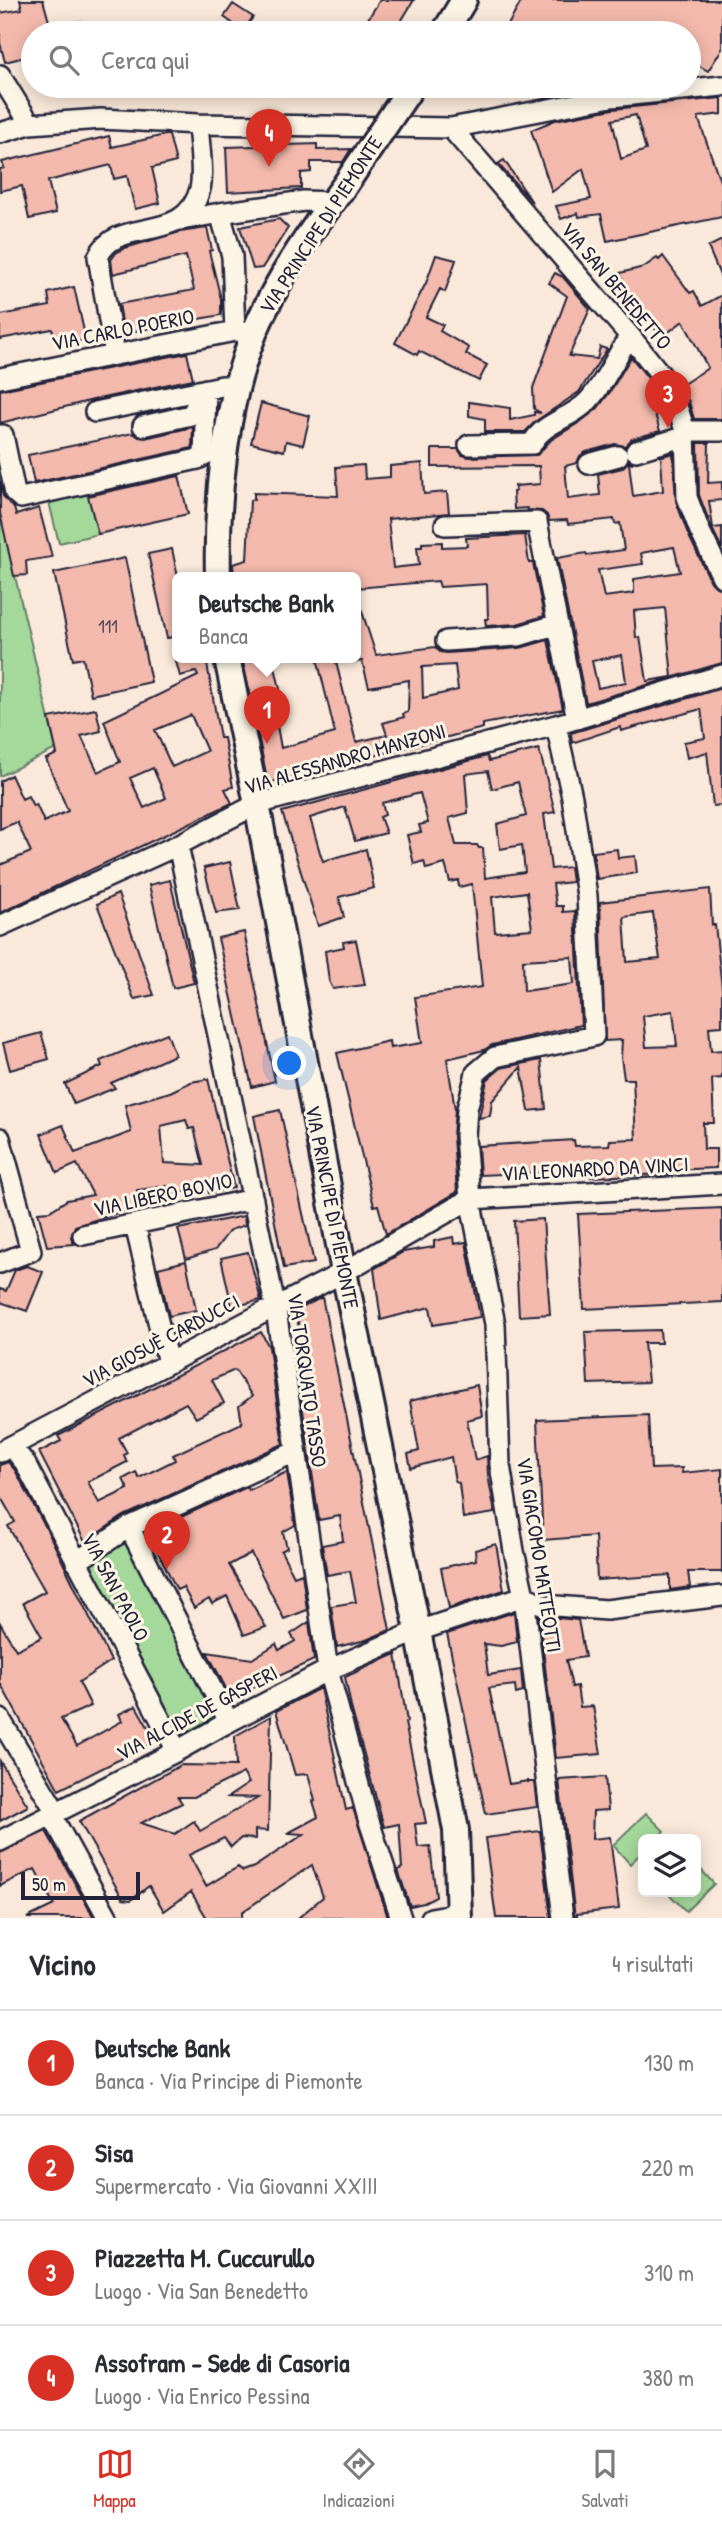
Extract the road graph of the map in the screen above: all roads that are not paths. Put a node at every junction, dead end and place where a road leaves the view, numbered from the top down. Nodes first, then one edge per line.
1 (464, 0) edge
2 (451, 21) edge
3 (0, 75) edge
4 (722, 86) edge
5 (701, 88) edge
6 (404, 98) edge
7 (606, 98) edge
8 (30, 124) junction
9 (198, 124) junction
10 (451, 128) junction
11 (0, 133) edge
12 (339, 194) junction
13 (220, 213) junction
14 (181, 220) junction
15 (245, 331) junction
16 (630, 335) junction
17 (115, 355) junction
18 (0, 378) edge
19 (238, 386) junction
20 (202, 390) junction
21 (94, 412) dead end
22 (143, 426) dead end
23 (722, 430) edge
24 (685, 434) junction
25 (0, 435) edge
26 (469, 445) dead end
27 (589, 464) dead end
28 (445, 526) dead end
29 (218, 572) edge
30 (722, 577) edge
31 (558, 624) junction
32 (446, 641) dead end
33 (229, 663) edge
34 (722, 675) edge
35 (577, 719) junction
36 (556, 725) junction
37 (257, 804) junction
38 (178, 845) junction
39 (0, 926) edge
40 (0, 1138) edge
41 (722, 1184) edge
42 (253, 1199) junction
43 (470, 1199) junction
44 (135, 1225) junction
45 (83, 1236) dead end
46 (0, 1263) edge
47 (344, 1272) junction
48 (276, 1310) junction
49 (168, 1363) junction
50 (6, 1449) edge
51 (295, 1452) junction
52 (129, 1527) junction
53 (76, 1562) junction
54 (524, 1596) junction
55 (722, 1596) edge
56 (418, 1631) junction
57 (328, 1670) junction
58 (0, 1719) edge
59 (229, 1722) junction
60 (177, 1751) junction
61 (53, 1813) junction
62 (0, 1841) edge
63 (459, 1916) edge
64 (108, 1918) edge
65 (401, 1918) edge
66 (431, 1918) edge
67 (563, 1918) edge

1 - 2 main road
3 - 8 street
4 - 5 street
6 - 12 main road, VIA PRINCIPE DI PIEMONTE, bridge
7 - 10 street
8 - 9 street
8 - 11 street
9 - 10 street
9 - 14 street
10 - 16 street, VIA SAN BENEDETTO
12 - 13 street
12 - 15 main road, VIA PRINCIPE DI PIEMONTE
13 - 14 street
13 - 15 street
14 - 17 street
15 - 17 street, VIA CARLO POERIO
15 - 19 main road, VIA PRINCIPE DI PIEMONTE
16 - 24 street, VIA SAN BENEDETTO
16 - 26 street
17 - 18 street, VIA CARLO POERIO
19 - 20 street
19 - 29 main road, VIA PRINCIPE DI PIEMONTE
20 - 21 street
20 - 22 street
20 - 25 street
23 - 24 street
24 - 27 street
24 - 30 street, VIA SAN BENEDETTO
28 - 31 street
31 - 32 street
31 - 35 street
33 - 37 main road, VIA PRINCIPE DI PIEMONTE
34 - 35 street, VIA ALESSANDRO MANZONI
35 - 36 street, VIA ALESSANDRO MANZONI
36 - 37 street, VIA ALESSANDRO MANZONI
36 - 43 street, VIA GIACOMO MATTEOTTI
37 - 38 street, VIA ALESSANDRO MANZONI
37 - 47 main road, VIA PRINCIPE DI PIEMONTE
38 - 39 street, VIA ALESSANDRO MANZONI
38 - 42 street, VIA TORQUATO TASSO
40 - 46 street
41 - 43 street, VIA LEONARDO DA VINCI
42 - 44 street, VIA LIBERO BOVIO
42 - 48 street, VIA TORQUATO TASSO
43 - 47 street
43 - 54 street, VIA GIACOMO MATTEOTTI
44 - 45 street, VIA LIBERO BOVIO
44 - 49 street
47 - 48 street, VIA GIOSUÈ CARDUCCI
47 - 56 main road, VIA PRINCIPE DI PIEMONTE
48 - 49 street, VIA GIOSUÈ CARDUCCI
48 - 51 street, VIA TORQUATO TASSO
49 - 50 street, VIA GIOSUÈ CARDUCCI
50 - 53 street, VIA SAN PAOLO
51 - 52 street
51 - 57 street, VIA TORQUATO TASSO
52 - 53 street
52 - 59 street
53 - 60 street, VIA SAN PAOLO
54 - 55 street
54 - 56 street
54 - 67 street, VIA GIACOMO MATTEOTTI
56 - 57 street, VIA ALCIDE DE GASPERI
56 - 63 main road, VIA PRINCIPE DI PIEMONTE
57 - 59 street, VIA ALCIDE DE GASPERI
57 - 65 street, VIA TORQUATO TASSO
58 - 61 street
59 - 60 street, VIA ALCIDE DE GASPERI
60 - 61 street, VIA ALCIDE DE GASPERI
61 - 62 street, VIA ALCIDE DE GASPERI
61 - 64 street
63 - 66 street

